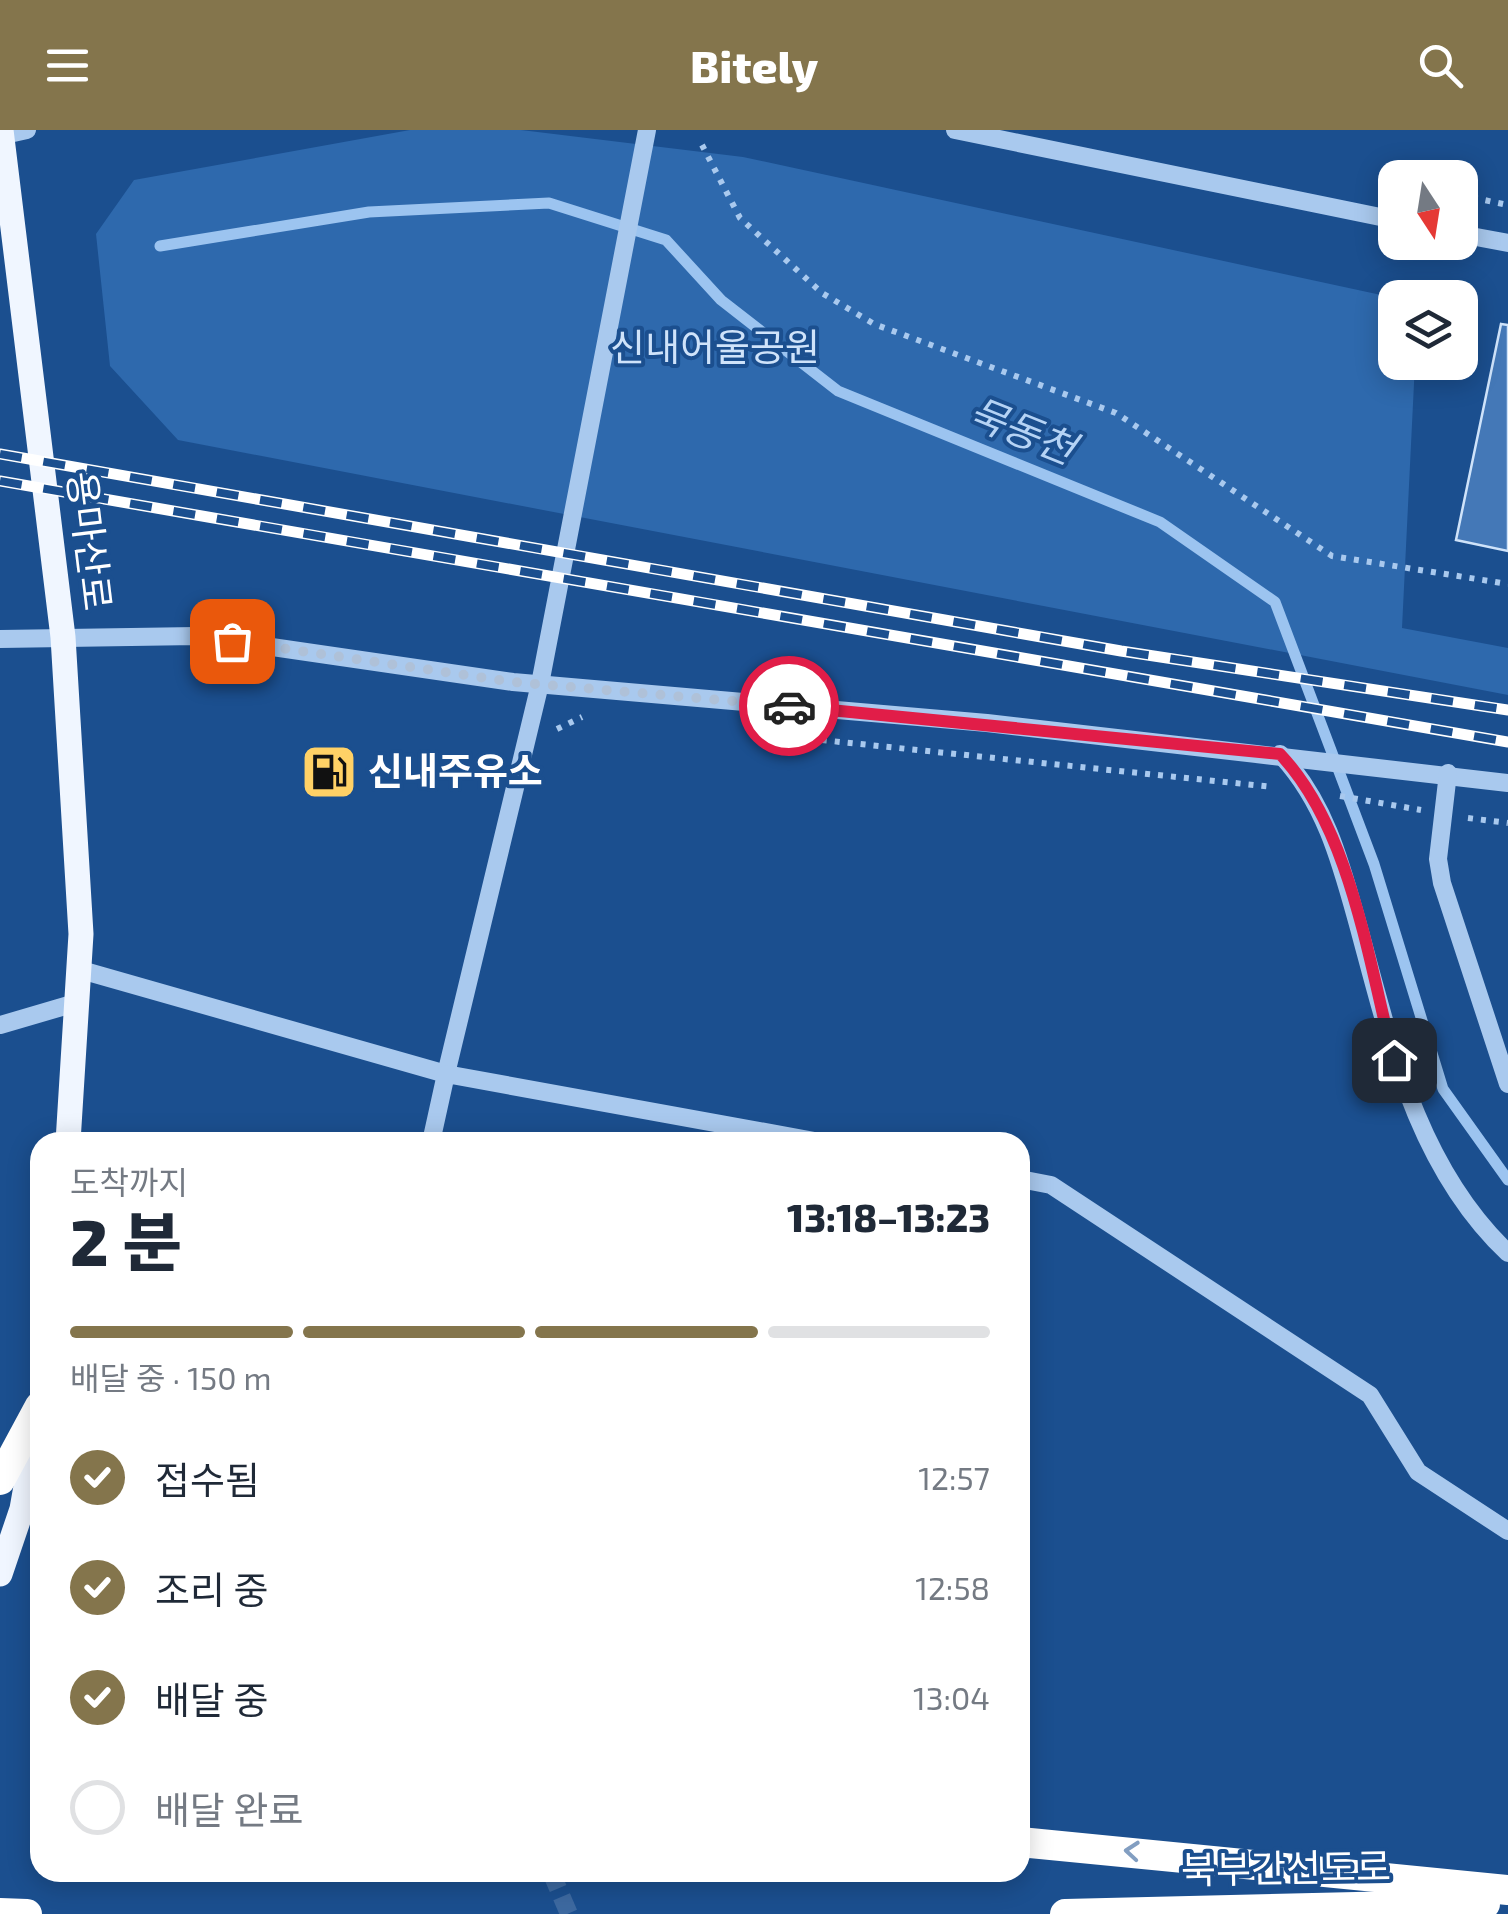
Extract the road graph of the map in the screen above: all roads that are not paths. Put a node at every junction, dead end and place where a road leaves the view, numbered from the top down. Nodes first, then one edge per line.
1 (27, 130) edge
2 (955, 130) edge
3 (646, 131) edge
4 (1, 134) edge
5 (1378, 217) edge
6 (1478, 238) edge
7 (1508, 244) edge
8 (63, 637) junction
9 (0, 639) edge
10 (540, 684) junction
11 (1280, 754) junction
12 (1448, 773) junction
13 (1508, 783) edge
14 (81, 970) junction
15 (78, 1002) junction
16 (0, 1024) edge
17 (446, 1074) junction
18 (1508, 1084) edge
19 (69, 1132) edge
20 (433, 1132) edge
21 (765, 1132) edge
22 (1030, 1181) edge
23 (1508, 1253) edge
24 (30, 1424) edge
25 (30, 1462) edge
26 (0, 1480) edge
27 (1508, 1531) edge
28 (0, 1574) edge
29 (1030, 1843) edge
30 (1508, 1890) edge
31 (1508, 1904) edge
32 (0, 1913) edge
33 (28, 1914) edge
34 (1065, 1914) edge

1 - 4 street
2 - 5 street
3 - 10 street
4 - 8 main road, 용마산로
6 - 7 street
8 - 9 street
8 - 10 street
8 - 14 main road, 용마산로
10 - 11 street
10 - 17 street
11 - 12 street
11 - 23 street
12 - 13 street
12 - 18 street
14 - 15 main road, 용마산로
14 - 17 street
15 - 16 street
15 - 19 main road, 용마산로
17 - 20 street
17 - 21 street
22 - 27 street
24 - 26 highway
25 - 28 main road
30 -> 29 highway
31 - 34 highway, 북부간선도로
32 - 33 highway

